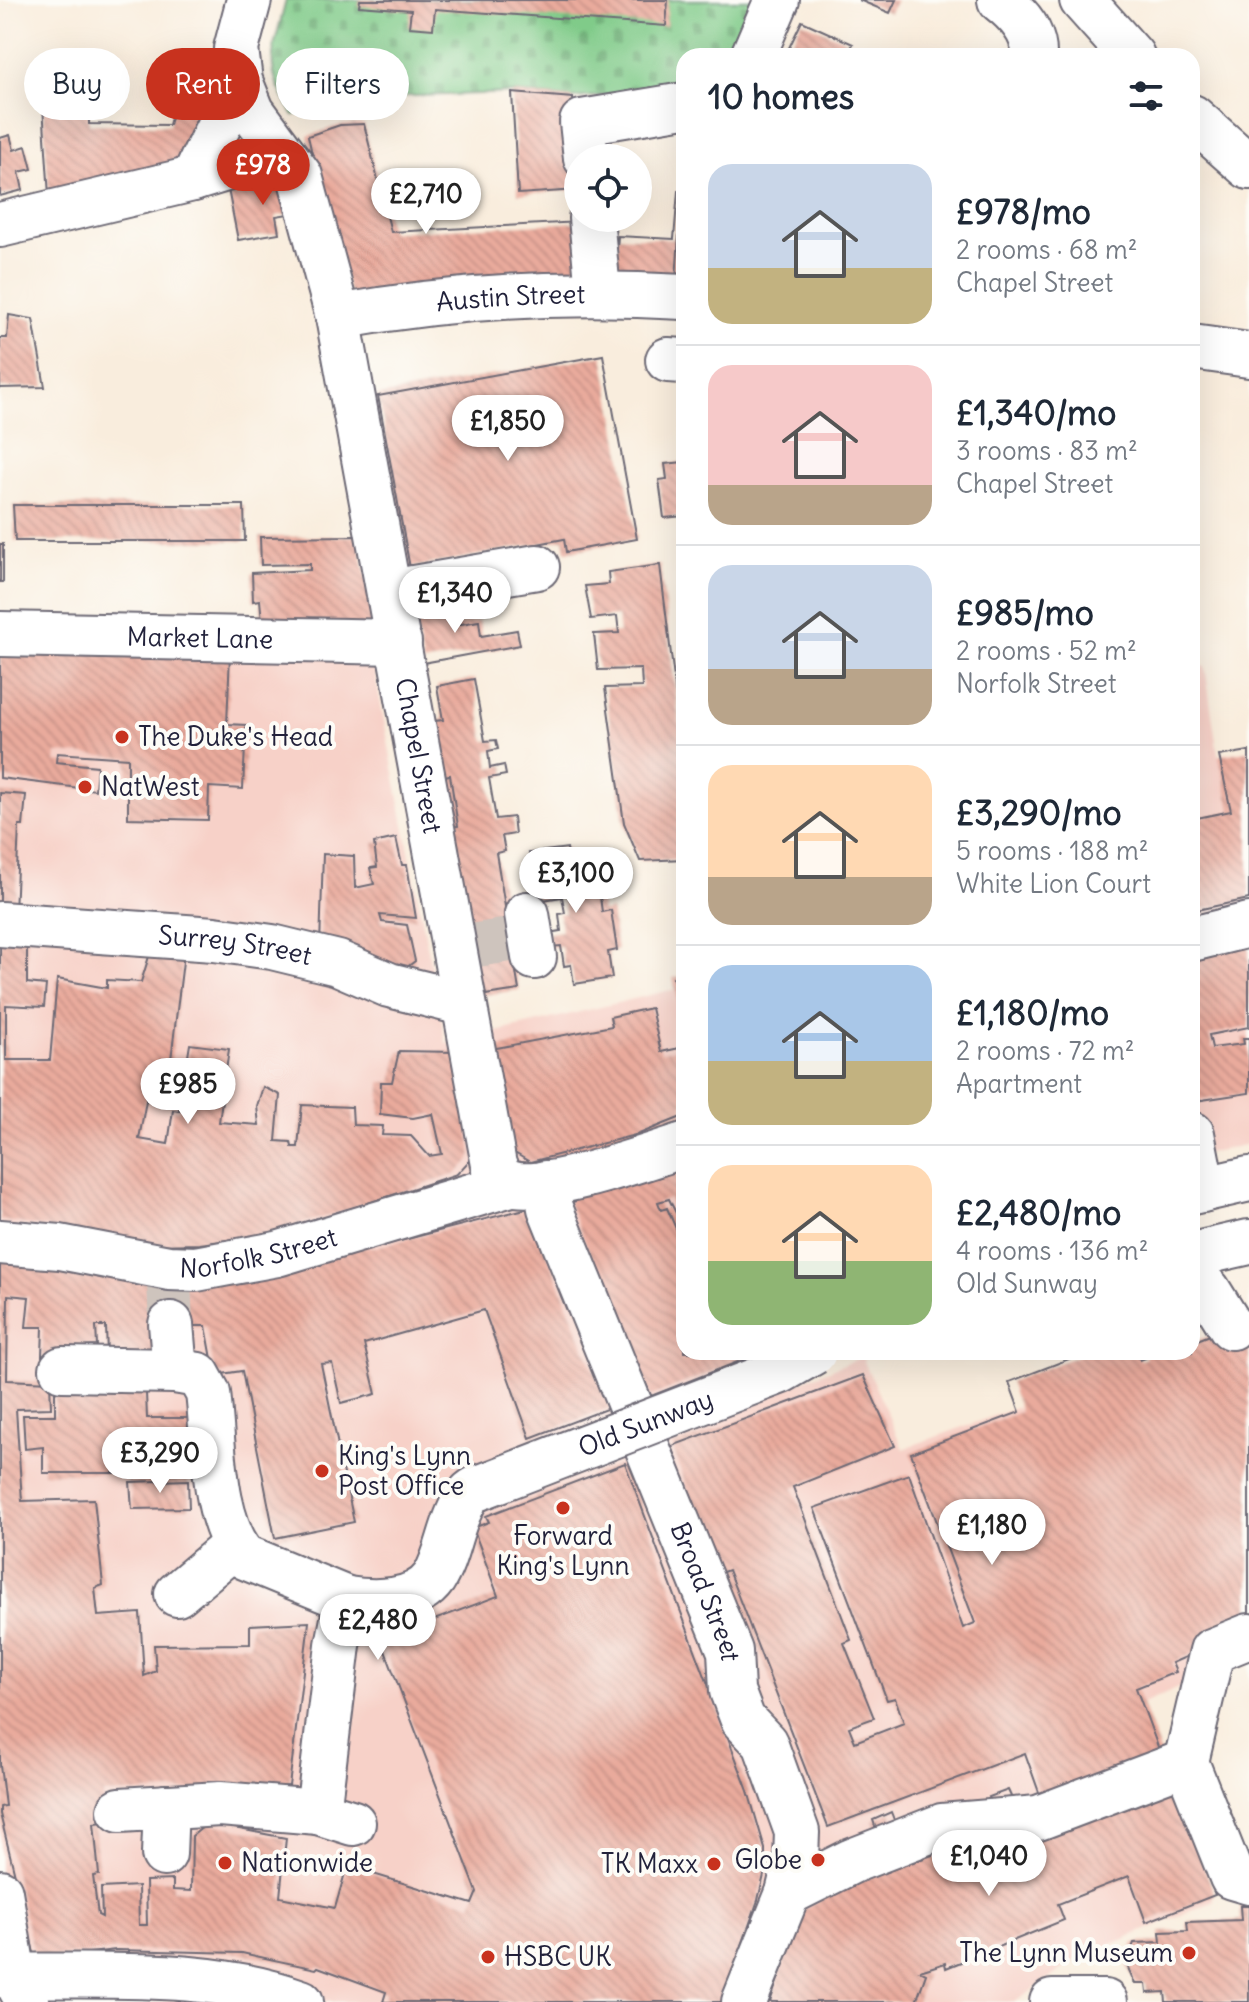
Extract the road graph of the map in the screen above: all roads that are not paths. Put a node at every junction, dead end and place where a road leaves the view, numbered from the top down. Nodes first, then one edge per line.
1 (249, 0) edge
2 (777, 0) edge
3 (1000, 0) edge
4 (1082, 0) edge
5 (236, 48) edge
6 (756, 48) edge
7 (1034, 48) edge
8 (1125, 48) edge
9 (676, 108) edge
10 (222, 120) edge
11 (260, 120) edge
12 (1200, 124) edge
13 (584, 140) edge
14 (281, 152) junction
15 (1249, 167) edge
16 (193, 179) junction
17 (0, 225) edge
18 (592, 232) edge
19 (598, 291) junction
20 (676, 296) edge
21 (338, 317) junction
22 (1200, 348) edge
23 (1249, 355) edge
24 (537, 567) dead end
25 (390, 592) junction
26 (0, 634) edge
27 (399, 642) junction
28 (0, 924) edge
29 (1249, 925) edge
30 (1200, 937) edge
31 (462, 1003) junction
32 (676, 1147) edge
33 (1249, 1179) edge
34 (528, 1184) junction
35 (1200, 1190) edge
36 (0, 1242) edge
37 (1249, 1242) edge
38 (1200, 1253) edge
39 (1200, 1282) edge
40 (170, 1292) junction
41 (1231, 1327) dead end
42 (800, 1360) edge
43 (62, 1369) dead end
44 (175, 1371) junction
45 (234, 1546) junction
46 (177, 1594) dead end
47 (347, 1599) junction
48 (1249, 1636) edge
49 (1186, 1762) junction
50 (166, 1807) junction
51 (120, 1810) dead end
52 (797, 1832) junction
53 (164, 1854) dead end
54 (852, 1861) junction
55 (1249, 1882) edge
56 (0, 1892) edge
57 (788, 1893) junction
58 (14, 1984) edge
59 (301, 2002) edge
60 (744, 2002) edge
61 (1052, 2002) edge
62 (1105, 2002) edge

1 - 5 street
2 - 6 street
3 - 7 street
4 - 8 street
9 - 13 street
10 - 16 street
11 - 14 street, Chapel Street
12 - 15 street
14 - 16 street
14 - 21 street, Chapel Street
16 - 17 street
18 - 19 street
19 - 20 street, Austin Street
19 - 21 street, Austin Street
21 - 25 street, Chapel Street
22 - 23 street
24 - 25 street
25 - 27 street, Chapel Street
26 - 27 street, Market Lane
27 - 31 street, Chapel Street
28 - 31 street, Surrey Street
29 - 30 street
31 - 34 street, Chapel Street
32 - 34 street, Norfolk Street
33 - 35 street
34 - 40 street, Norfolk Street
34 - 52 street, Broad Street
36 - 40 street, Norfolk Street
37 - 38 street
39 - 41 street
40 - 44 street
42 - 47 street, Old Sunway, bridge
43 - 44 street
44 - 45 street
45 - 46 street
45 - 47 street
47 - 50 street
48 - 49 street
49 - 54 street
49 - 55 street
50 - 51 street
50 - 53 street
52 - 54 street
52 - 57 street, Broad Street
54 - 57 street
56 - 58 street
57 - 60 street, Broad Street
58 - 59 street
61 - 62 street

